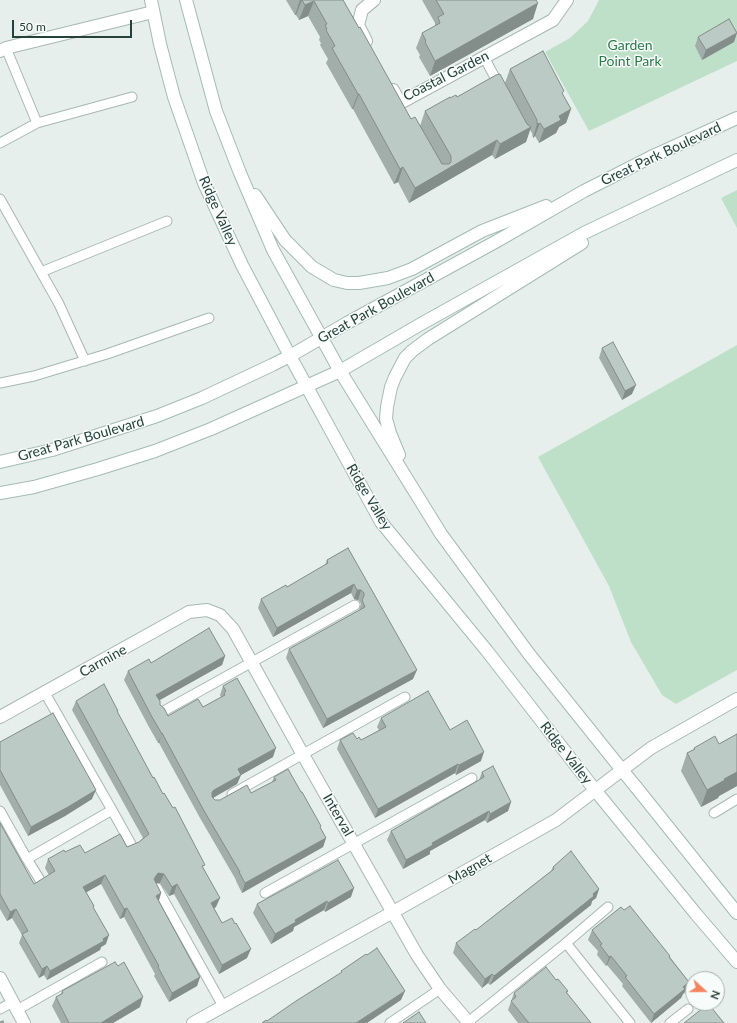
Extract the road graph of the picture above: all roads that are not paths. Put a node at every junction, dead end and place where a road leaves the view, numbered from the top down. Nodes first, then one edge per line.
1 (186, 0) edge
2 (374, 0) edge
3 (567, 0) edge
4 (152, 6) edge
5 (3, 49) edge
6 (372, 51) edge
7 (484, 57) junction
8 (386, 77) edge
9 (505, 96) edge
10 (132, 97) dead end
11 (737, 118) edge
12 (37, 123) junction
13 (0, 143) edge
14 (737, 160) edge
15 (240, 172) junction
16 (584, 191) junction
17 (0, 199) edge
18 (648, 202) junction
19 (167, 221) dead end
20 (41, 272) junction
21 (209, 318) dead end
22 (322, 338) junction
23 (290, 356) junction
24 (85, 361) junction
25 (340, 371) junction
26 (0, 383) edge
27 (306, 385) junction
28 (0, 462) edge
29 (0, 493) edge
30 (418, 498) junction
31 (355, 605) dead end
32 (207, 610) joint
33 (252, 663) junction
34 (45, 692) junction
35 (405, 696) dead end
36 (737, 699) edge
37 (162, 712) edge
38 (0, 717) edge
39 (302, 753) junction
40 (622, 770) junction
41 (472, 778) dead end
42 (595, 790) junction
43 (737, 799) edge
44 (221, 800) edge
45 (112, 810) junction
46 (0, 811) edge
47 (714, 813) dead end
48 (354, 844) junction
49 (132, 846) edge
50 (27, 859) junction
51 (40, 880) edge
52 (157, 888) edge
53 (265, 893) dead end
54 (608, 907) dead end
55 (393, 912) junction
56 (737, 913) edge
57 (566, 943) junction
58 (102, 962) dead end
59 (737, 962) edge
60 (0, 978) edge
61 (440, 989) junction
62 (15, 1006) junction
63 (223, 1006) junction
64 (0, 1009) edge
65 (685, 1011) edge
66 (24, 1023) edge
67 (192, 1023) edge
68 (390, 1023) edge
69 (468, 1023) edge
70 (630, 1023) edge
71 (670, 1023) edge

1 - 15 main road
2 - 6 main road
3 - 7 main road, Coastal Garden
4 - 5 main road
4 - 23 main road, Ridge Valley
5 - 12 lane
7 - 8 main road, Coastal Garden
7 - 9 lane
10 - 12 lane
11 - 16 main road, Great Park Boulevard
12 - 13 lane
14 - 18 main road
15 - 16 main road
15 - 22 main road
16 - 22 main road, Great Park Boulevard
17 - 20 lane
18 - 25 main road
18 - 30 main road
19 - 20 lane
20 - 24 lane
21 - 24 lane
22 - 23 main road, Great Park Boulevard
22 - 25 main road
23 - 27 main road, Ridge Valley
23 - 28 main road, Great Park Boulevard
24 - 26 lane
25 - 27 main road
25 - 30 main road
27 - 29 main road
27 - 42 main road, Ridge Valley
30 - 40 main road
31 - 33 lane
32 - 33 main road, Interval
32 - 34 main road, Carmine
33 - 37 lane
33 - 39 main road, Interval
34 - 38 main road, Carmine
34 - 45 lane
35 - 39 lane
36 - 40 main road, Magnet
39 - 44 lane
39 - 48 main road, Interval
40 - 42 main road, Magnet
40 - 56 main road
41 - 48 lane
42 - 55 main road, Magnet
42 - 59 main road, Ridge Valley
43 - 47 lane
45 - 49 lane
45 - 50 lane
46 - 50 lane
48 - 53 lane
48 - 55 main road, Interval
50 - 51 lane
52 - 63 lane
54 - 57 lane
55 - 61 main road, Interval
55 - 63 main road, Magnet
57 - 69 lane
57 - 70 lane
58 - 62 lane
60 - 62 main road
61 - 68 lane
61 - 69 main road, Interval
62 - 64 lane
62 - 66 main road
63 - 67 main road, Magnet
65 - 71 lane

